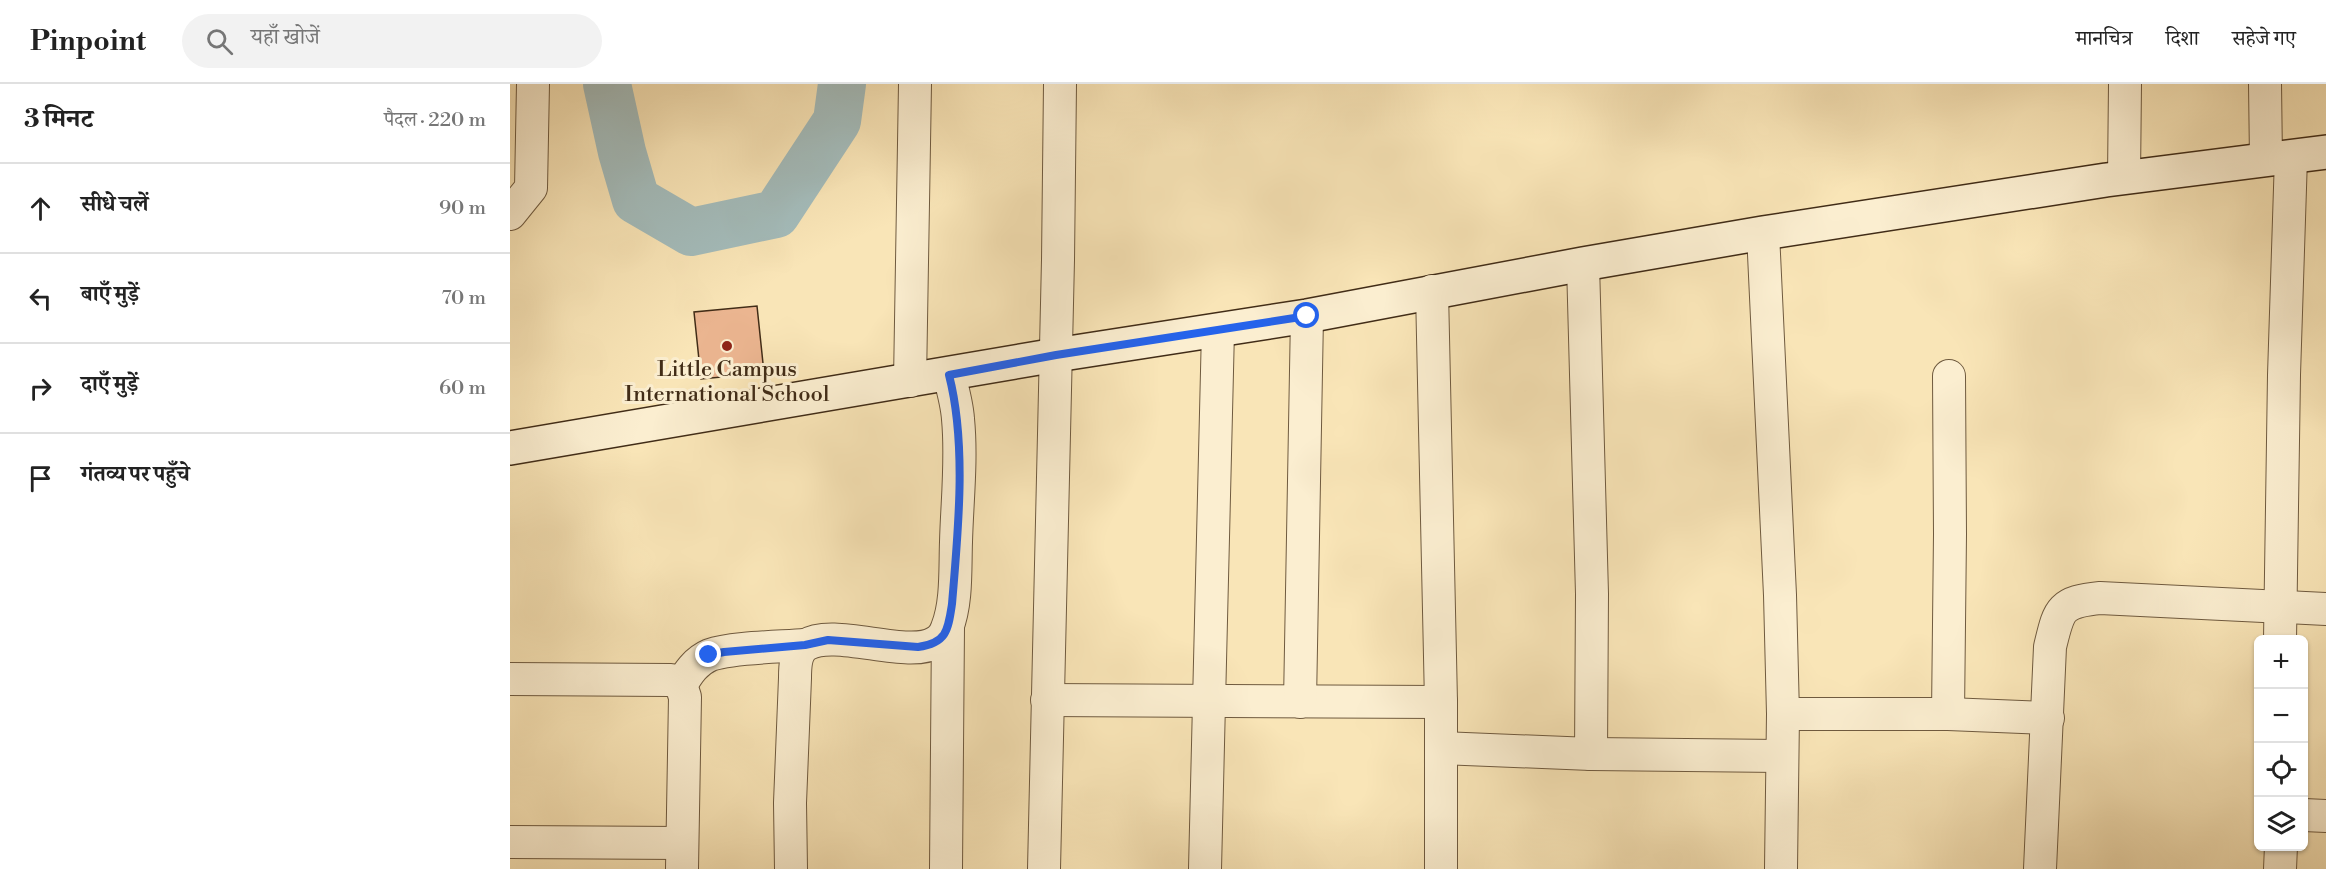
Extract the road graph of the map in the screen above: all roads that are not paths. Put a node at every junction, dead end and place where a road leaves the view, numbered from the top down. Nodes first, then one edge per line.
1 (533, 84) edge
2 (915, 84) edge
3 (1060, 84) edge
4 (2125, 84) edge
5 (2265, 84) edge
6 (2326, 152) edge
7 (2279, 158) junction
8 (2124, 177) junction
9 (513, 205) edge
10 (1763, 233) junction
11 (1583, 264) junction
12 (1432, 291) junction
13 (1307, 316) junction
14 (1218, 330) junction
15 (1056, 355) junction
16 (949, 375) junction
17 (1949, 376) dead end
18 (910, 381) junction
19 (510, 448) edge
20 (2279, 608) junction
21 (2326, 609) edge
22 (948, 627) junction
23 (2280, 635) edge
24 (805, 645) junction
25 (510, 679) edge
26 (681, 685) junction
27 (1047, 700) junction
28 (1209, 702) junction
29 (1300, 702) junction
30 (1441, 702) junction
31 (1783, 714) junction
32 (1948, 714) junction
33 (2048, 718) junction
34 (1441, 748) junction
35 (1591, 754) junction
36 (1782, 756) junction
37 (2308, 815) edge
38 (2326, 816) edge
39 (510, 842) edge
40 (2281, 851) edge
41 (682, 856) edge
42 (791, 869) edge
43 (946, 869) edge
44 (1044, 869) edge
45 (1205, 869) edge
46 (1441, 869) edge
47 (1781, 869) edge
48 (2040, 869) edge
49 (2280, 869) edge

1 - 9 street
2 - 18 street
3 - 15 street
4 - 8 street
5 - 7 street
6 - 7 street
7 - 8 street
7 - 20 street
8 - 10 street
10 - 11 street
10 - 31 street
11 - 12 street
11 - 35 street
12 - 13 street
12 - 30 street
13 - 14 street
13 - 29 street
14 - 15 street
14 - 28 street
15 - 16 street
15 - 27 street
16 - 18 street
16 - 22 street
17 - 32 street
18 - 19 street
20 - 21 street
20 - 23 street
20 - 33 street
22 - 24 street
22 - 43 street
24 - 26 street
24 - 42 street
25 - 26 street
26 - 41 street
27 - 28 street
27 - 44 street
28 - 29 street
28 - 45 street
29 - 30 street
30 - 34 street
31 - 32 street
31 - 36 street
32 - 33 street
33 - 48 street
34 - 35 street
34 - 46 street
35 - 36 street
36 - 47 street
37 - 38 street
39 - 41 street
40 - 49 street

